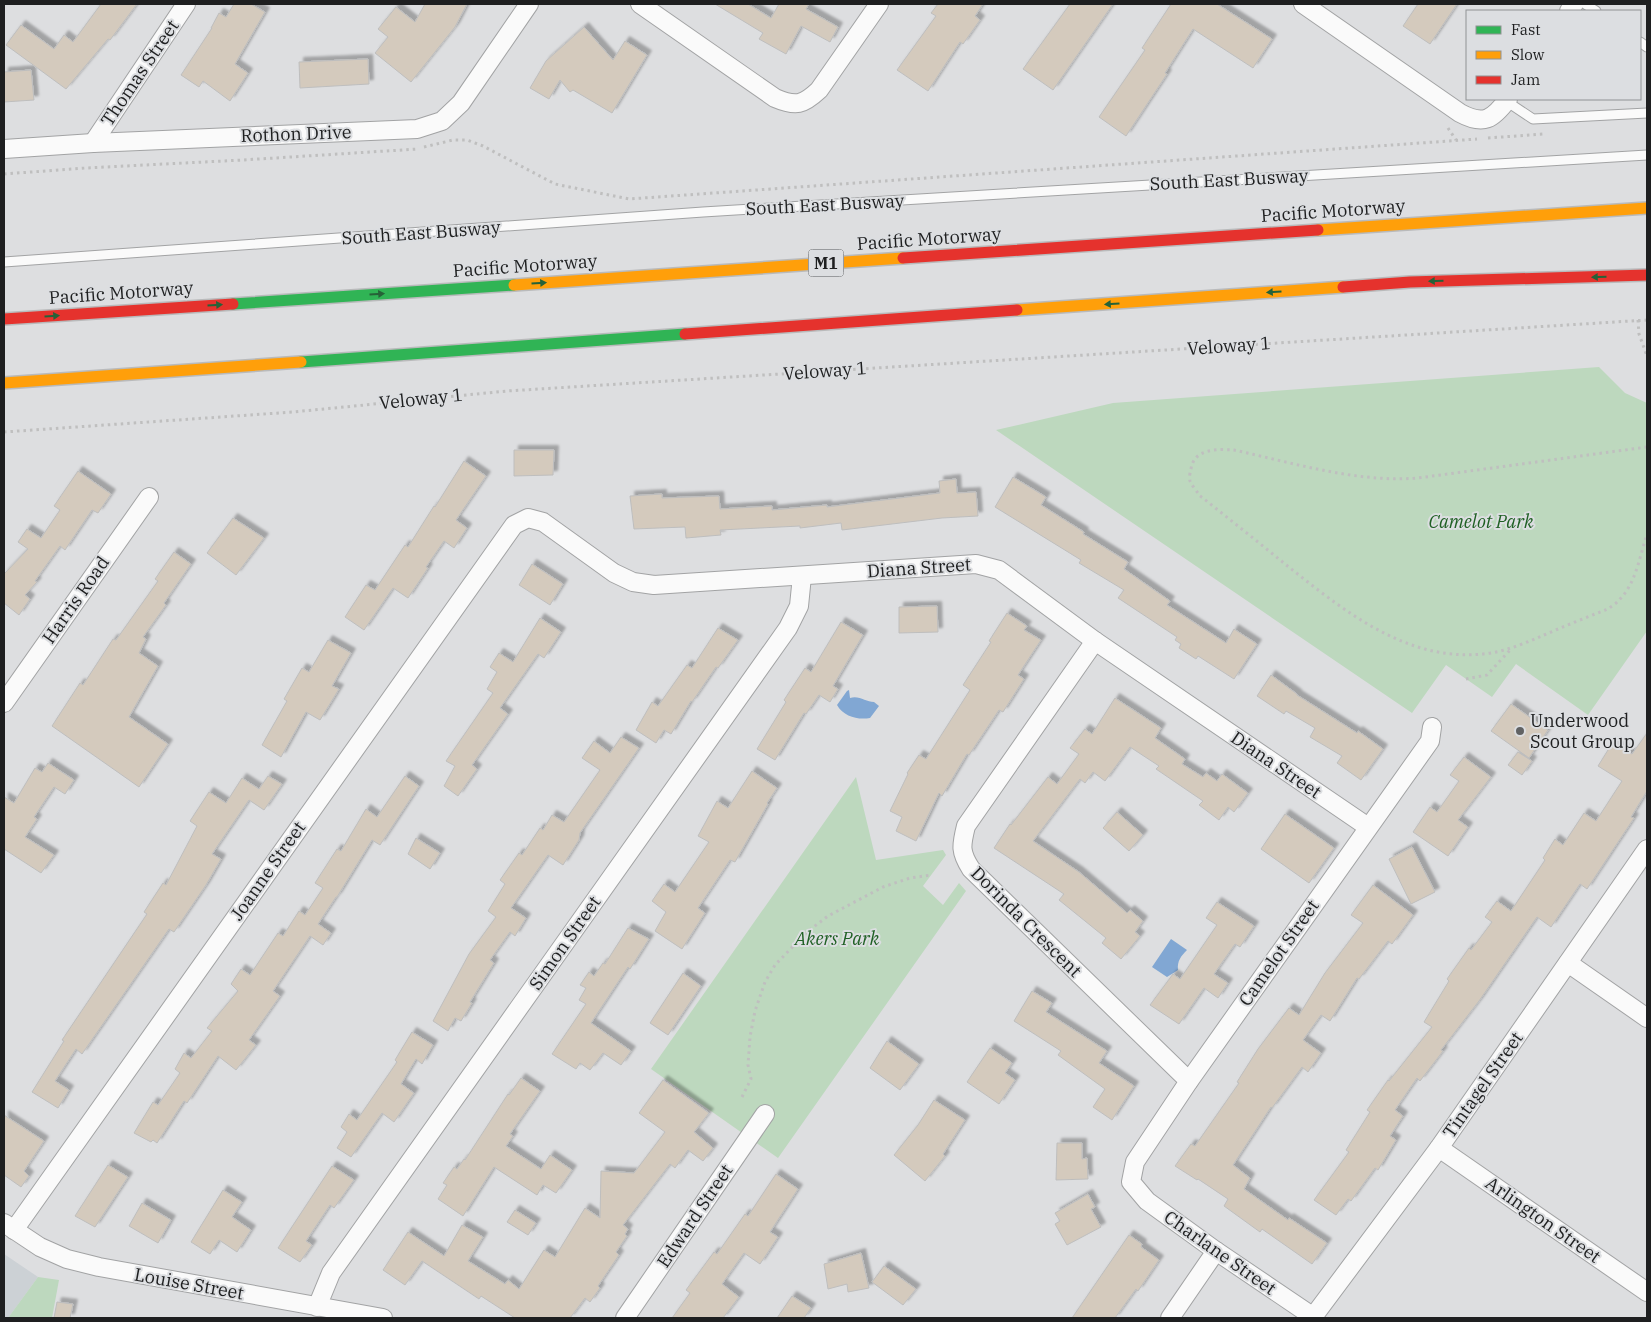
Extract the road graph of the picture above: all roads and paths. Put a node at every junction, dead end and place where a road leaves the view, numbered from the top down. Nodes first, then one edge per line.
1 (186, 4) edge
2 (529, 4) edge
3 (640, 4) edge
4 (879, 4) edge
5 (1303, 4) edge
6 (1507, 100) edge
7 (1647, 113) edge
8 (1552, 133) dead end
9 (93, 143) junction
10 (4, 149) edge
11 (1647, 155) edge
12 (4, 174) edge
13 (1647, 208) edge
14 (4, 262) edge
15 (1647, 275) edge
16 (4, 319) edge
17 (1638, 320) junction
18 (1647, 320) edge
19 (1647, 356) edge
20 (4, 383) edge
21 (4, 432) edge
22 (1647, 448) edge
23 (149, 497) dead end
24 (528, 518) joint
25 (1647, 534) edge
26 (802, 576) junction
27 (1096, 641) junction
28 (1512, 648) junction
29 (1466, 678) dead end
30 (4, 704) edge
31 (1432, 727) dead end
32 (1368, 827) junction
33 (1647, 849) edge
34 (931, 875) dead end
35 (1568, 963) junction
36 (1647, 1018) edge
37 (1189, 1081) junction
38 (742, 1097) dead end
39 (765, 1114) dead end
40 (1439, 1148) junction
41 (1131, 1182) joint
42 (9, 1226) edge
43 (1216, 1251) junction
44 (1647, 1292) edge
45 (317, 1307) junction
46 (383, 1318) edge
47 (625, 1318) edge
48 (1170, 1318) edge
49 (1314, 1318) edge

1 - 9 street, Thomas Street
2 - 9 street, Rothon Drive
3 - 4 street
5 - 6 street
6 - 7 lane
8 - 12 path
9 - 10 street, Rothon Drive
11 - 14 lane, South East Busway
16 -> 13 highway, Pacific Motorway / M1
15 -> 20 highway
17 - 18 path, Veloway 1
17 - 19 path
17 - 21 path, Veloway 1
22 - 28 path
23 - 30 street, Harris Road
24 - 26 street, Diana Street
24 - 42 street, Joanne Street
25 - 28 path
26 - 27 street, Diana Street
26 - 45 street, Simon Street
27 - 32 street, Diana Street
27 - 37 street, Dorinda Crescent
28 - 29 path
31 - 32 street, Camelot Street
32 - 37 street, Camelot Street
33 - 35 street, Tintagel Street
34 - 38 path
35 - 36 street
35 - 40 street, Tintagel Street
37 - 41 street, Camelot Street
39 - 47 street, Edward Street
40 - 44 street, Arlington Street
40 - 49 street, Tintagel Street
41 - 43 street, Charlane Street
42 - 45 street, Louise Street
43 - 48 street
43 - 49 street, Charlane Street
45 - 46 street, Louise Street

